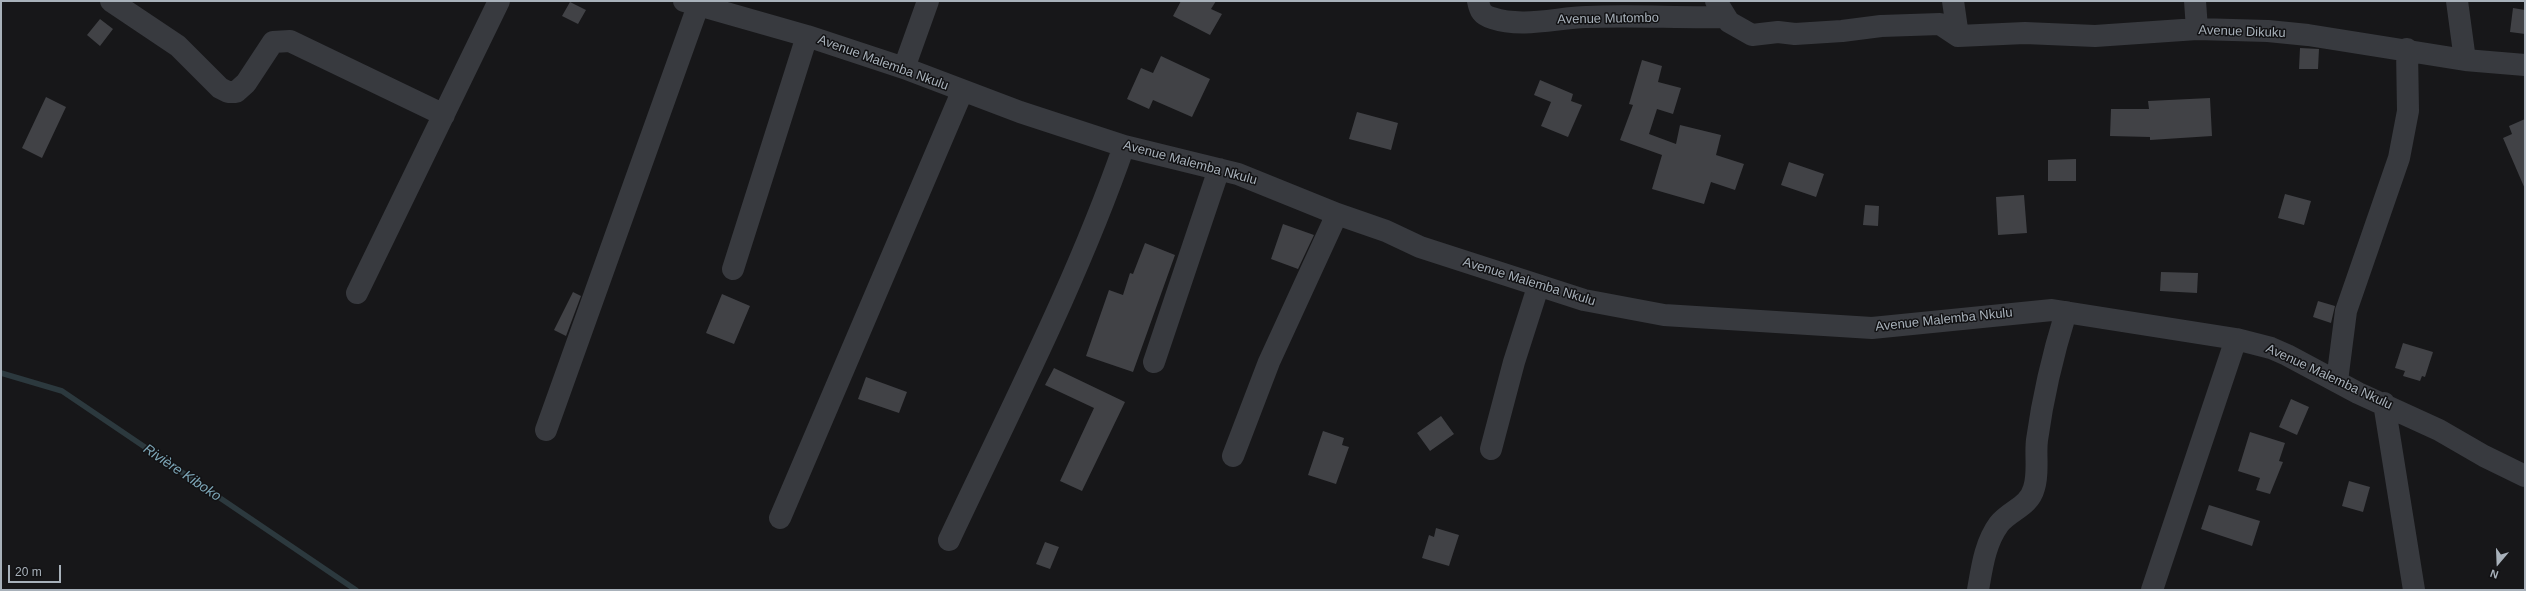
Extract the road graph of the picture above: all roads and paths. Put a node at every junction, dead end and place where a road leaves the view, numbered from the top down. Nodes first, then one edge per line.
1 (111, 1) edge
2 (499, 1) edge
3 (928, 1) edge
4 (1478, 1) edge
5 (1953, 1) edge
6 (2196, 1) edge
7 (2457, 1) edge
8 (691, 4) edge
9 (1721, 9) edge
10 (2197, 29) junction
11 (807, 36) junction
12 (1958, 36) junction
13 (2407, 49) junction
14 (2465, 60) junction
15 (2525, 65) edge
16 (904, 68) junction
17 (962, 92) junction
18 (444, 115) junction
19 (1124, 146) junction
20 (1219, 169) junction
21 (1337, 214) junction
22 (733, 270) dead end
23 (1538, 287) junction
24 (357, 293) dead end
25 (2066, 312) junction
26 (2236, 340) junction
27 (1154, 362) dead end
28 (2337, 381) junction
29 (2384, 403) junction
30 (546, 430) dead end
31 (1491, 449) dead end
32 (1233, 456) dead end
33 (2525, 476) edge
34 (780, 518) dead end
35 (949, 540) dead end
36 (1978, 590) edge
37 (2152, 590) edge
38 (2414, 590) edge

1 - 18 street
2 - 18 street
3 - 16 street
4 - 9 street, Avenue Mutombo
5 - 12 street
6 - 10 street
7 - 14 street
8 - 11 street, Avenue Malemba Nkulu
8 - 30 street
9 - 12 street
10 - 12 street, Avenue Dikuku
10 - 13 street, Avenue Dikuku
11 - 16 street, Avenue Malemba Nkulu
11 - 22 street
13 - 14 street, Avenue Dikuku
13 - 28 street
14 - 15 street, Avenue Dikuku
16 - 17 street, Avenue Malemba Nkulu
17 - 19 street, Avenue Malemba Nkulu
17 - 34 street
18 - 24 street
19 - 20 street, Avenue Malemba Nkulu
19 - 35 street
20 - 21 street, Avenue Malemba Nkulu
20 - 27 street
21 - 23 street, Avenue Malemba Nkulu
21 - 32 street
23 - 25 street, Avenue Malemba Nkulu
23 - 31 street
25 - 26 street, Avenue Malemba Nkulu
25 - 36 street
26 - 28 street, Avenue Malemba Nkulu
26 - 37 street
28 - 29 street, Avenue Malemba Nkulu
29 - 33 street, Avenue Malemba Nkulu
29 - 38 street

